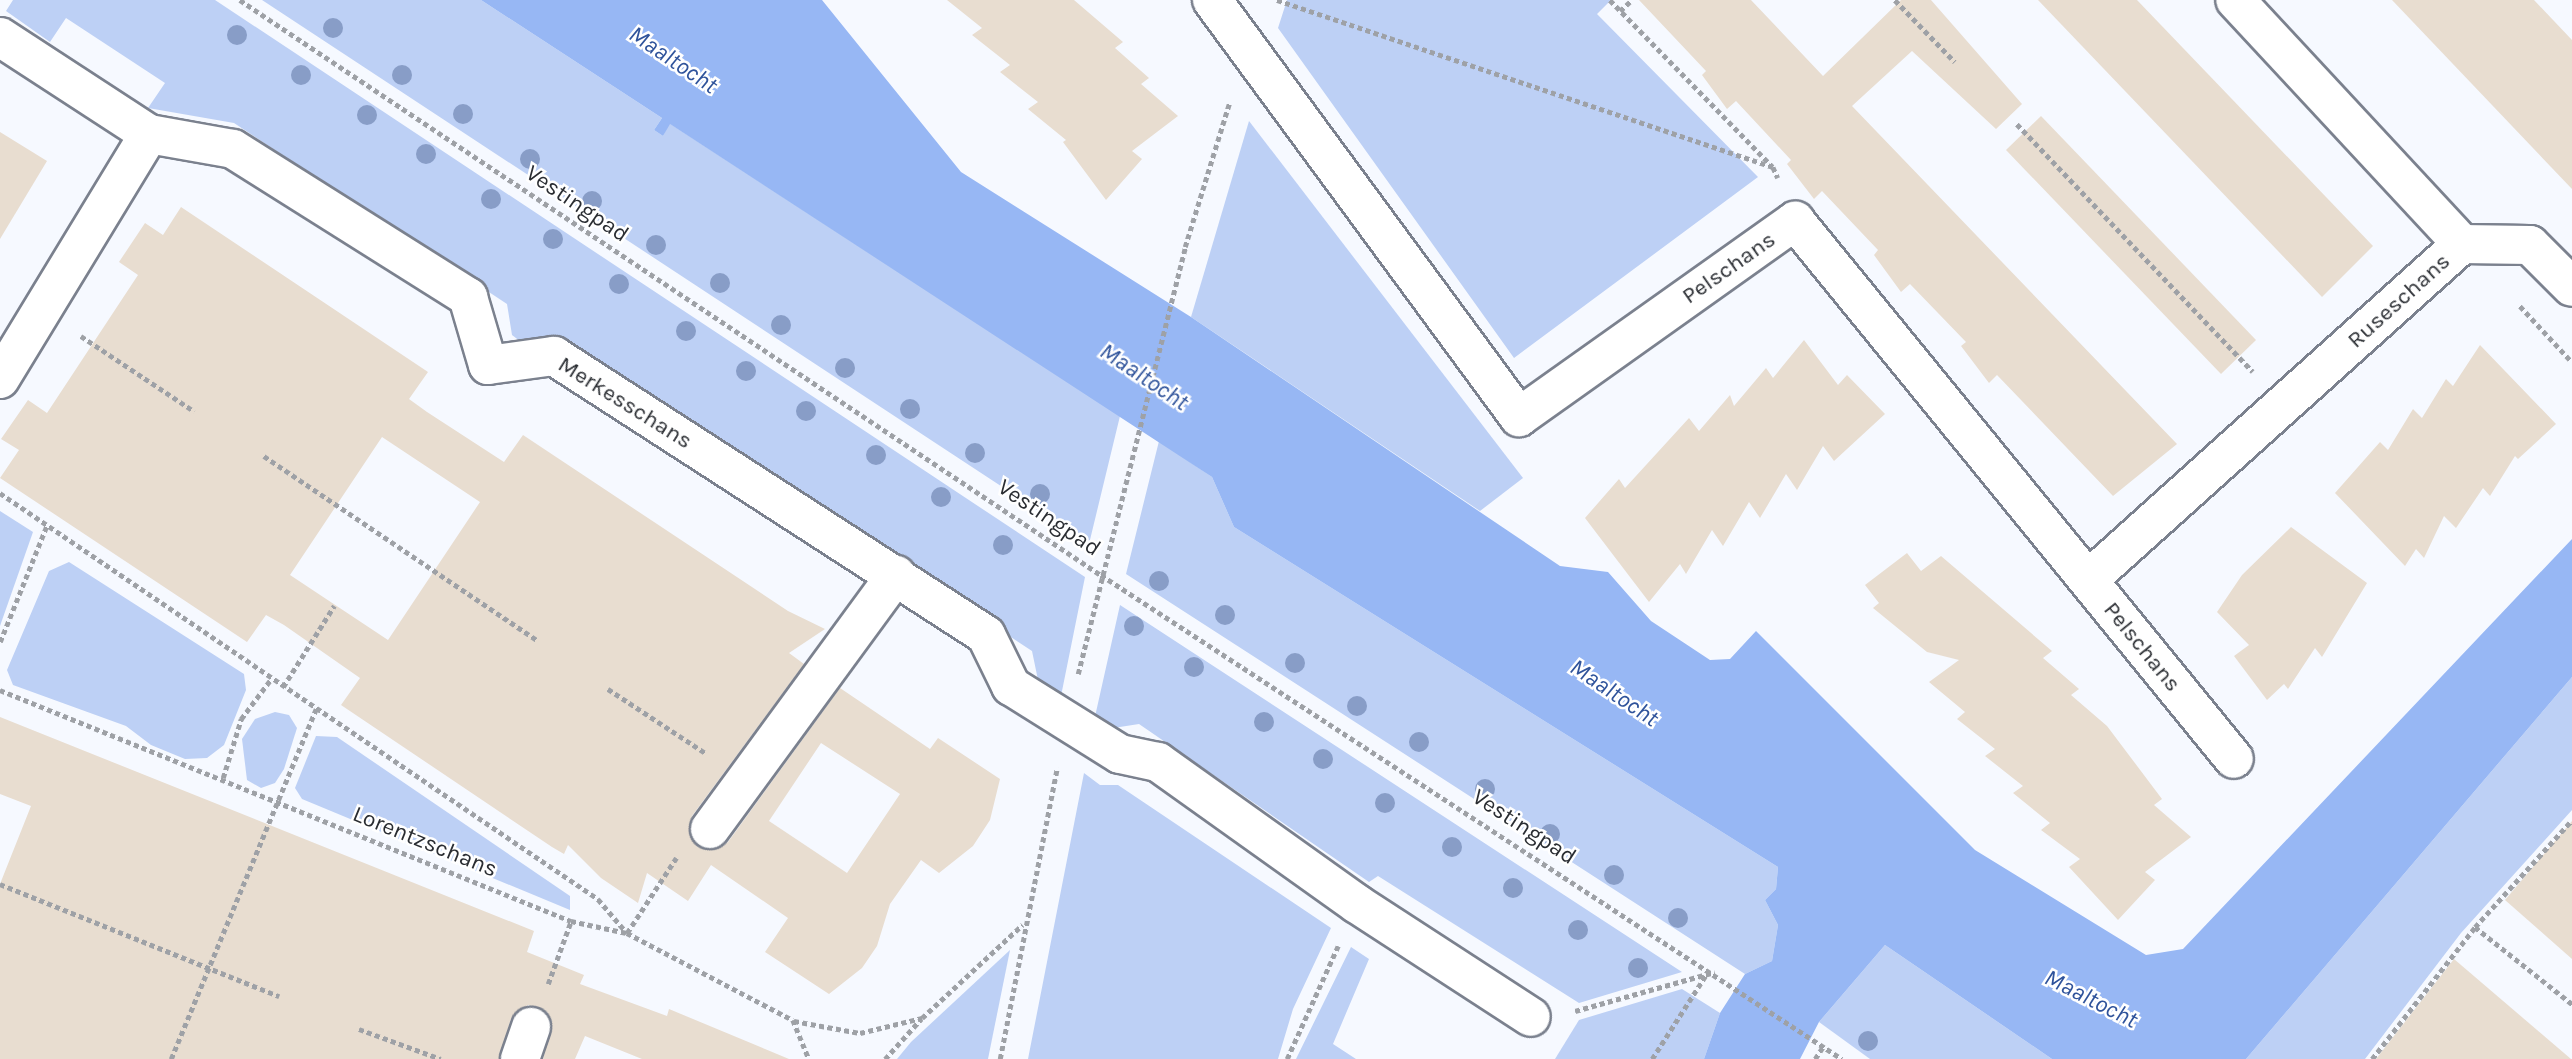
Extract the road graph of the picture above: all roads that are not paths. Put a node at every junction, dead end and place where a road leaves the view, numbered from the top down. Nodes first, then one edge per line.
1 (1212, 0) edge
2 (2235, 0) edge
3 (0, 37) edge
4 (149, 134) junction
5 (2462, 244) junction
6 (2572, 287) edge
7 (0, 379) edge
8 (896, 575) junction
9 (2088, 580) junction
10 (2234, 759) dead end
11 (710, 829) road end
12 (1531, 1017) dead end

1 - 9 street, Pelschans
2 - 5 street, Ruseschans
3 - 4 street, Merkesschans
4 - 7 street
4 - 8 street, Merkesschans
5 - 6 street
5 - 9 street, Ruseschans
8 - 11 street
8 - 12 street, Merkesschans
9 - 10 street, Pelschans

